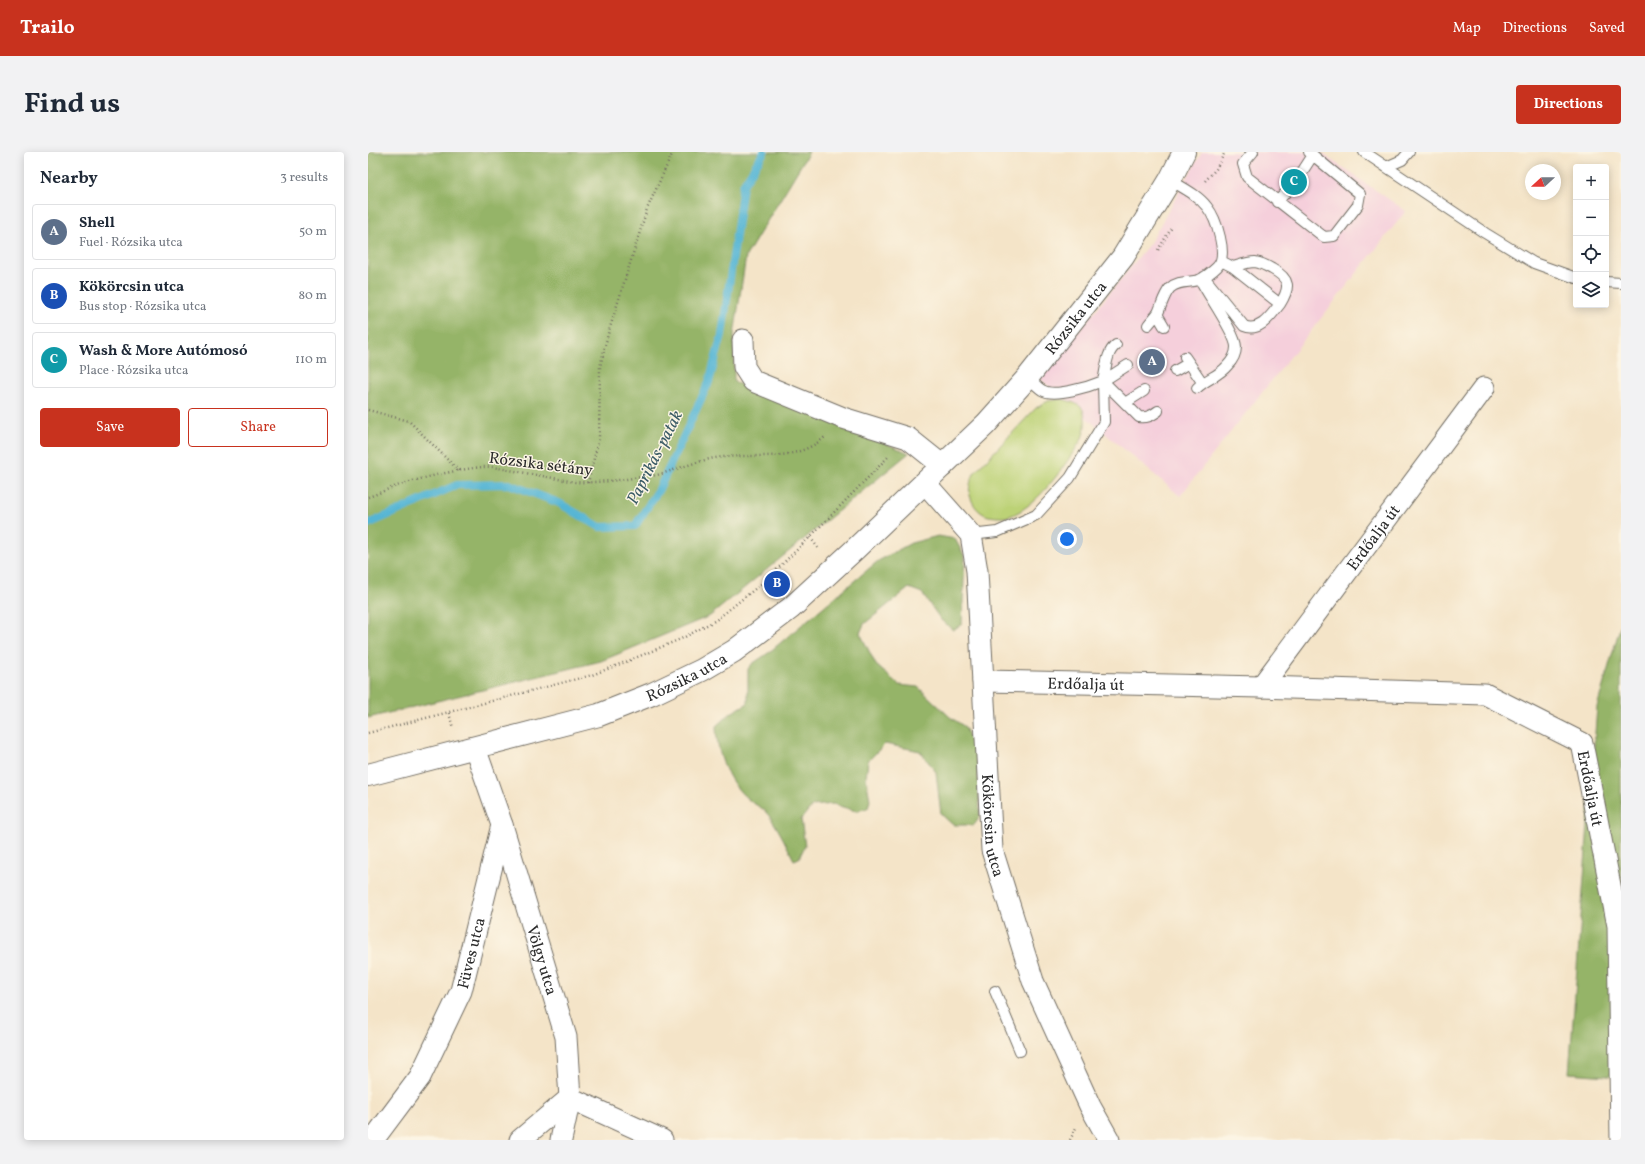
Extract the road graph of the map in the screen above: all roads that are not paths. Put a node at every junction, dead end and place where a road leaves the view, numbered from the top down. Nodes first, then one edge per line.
1 (1184, 152) edge
2 (1252, 152) edge
3 (1364, 152) edge
4 (1409, 152) edge
5 (1311, 154) edge
6 (1386, 167) junction
7 (1302, 172) dead end
8 (1170, 180) junction
9 (1287, 191) dead end
10 (1277, 202) junction
11 (1221, 261) junction
12 (1233, 267) junction
13 (1573, 277) edge
14 (1202, 278) junction
15 (1609, 282) edge
16 (1621, 282) edge
17 (1280, 304) junction
18 (1157, 314) junction
19 (1148, 325) dead end
20 (1164, 326) dead end
21 (743, 340) dead end
22 (1116, 345) dead end
23 (1128, 365) dead end
24 (1175, 372) dead end
25 (1028, 377) junction
26 (1103, 381) junction
27 (1484, 388) dead end
28 (1144, 391) dead end
29 (1125, 403) junction
30 (1158, 411) dead end
31 (943, 466) junction
32 (925, 483) junction
33 (971, 535) junction
34 (983, 681) junction
35 (1261, 687) junction
36 (475, 748) junction
37 (368, 775) edge
38 (502, 825) junction
39 (995, 991) dead end
40 (1020, 1050) dead end
41 (570, 1098) junction
42 (373, 1140) edge
43 (520, 1140) edge
44 (561, 1140) edge
45 (662, 1140) edge
46 (1109, 1140) edge
47 (1621, 1140) edge

1 - 8 main road, Rózsika utca
2 - 10 lane
3 - 6 lane
4 - 6 lane
5 - 7 lane
5 - 10 lane
6 - 13 lane
8 - 11 lane
8 - 25 main road, Rózsika utca
9 - 10 lane
11 - 12 lane
11 - 14 lane
12 - 17 lane
12 - 17 lane
14 - 17 lane
14 - 18 lane
14 - 24 lane
15 - 16 lane
18 - 19 lane
18 - 20 lane
21 - 31 street
22 - 26 lane
23 - 26 lane
25 - 26 lane
25 - 31 main road, Rózsika utca
26 - 29 lane
26 - 33 lane
27 - 35 street, Erdőalja út
28 - 29 lane
29 - 30 lane
31 - 32 main road, Rózsika utca
32 - 33 street
32 - 36 main road, Rózsika utca
33 - 34 street, Kökörcsin utca
34 - 35 street, Erdőalja út
34 - 46 street, Kökörcsin utca
35 - 47 street, Erdőalja út
36 - 37 main road, Rózsika utca
36 - 38 street
38 - 41 street, Völgy utca
38 - 42 street, Füves utca
39 - 40 lane
41 - 43 street
41 - 44 street, Völgy utca
41 - 45 street

